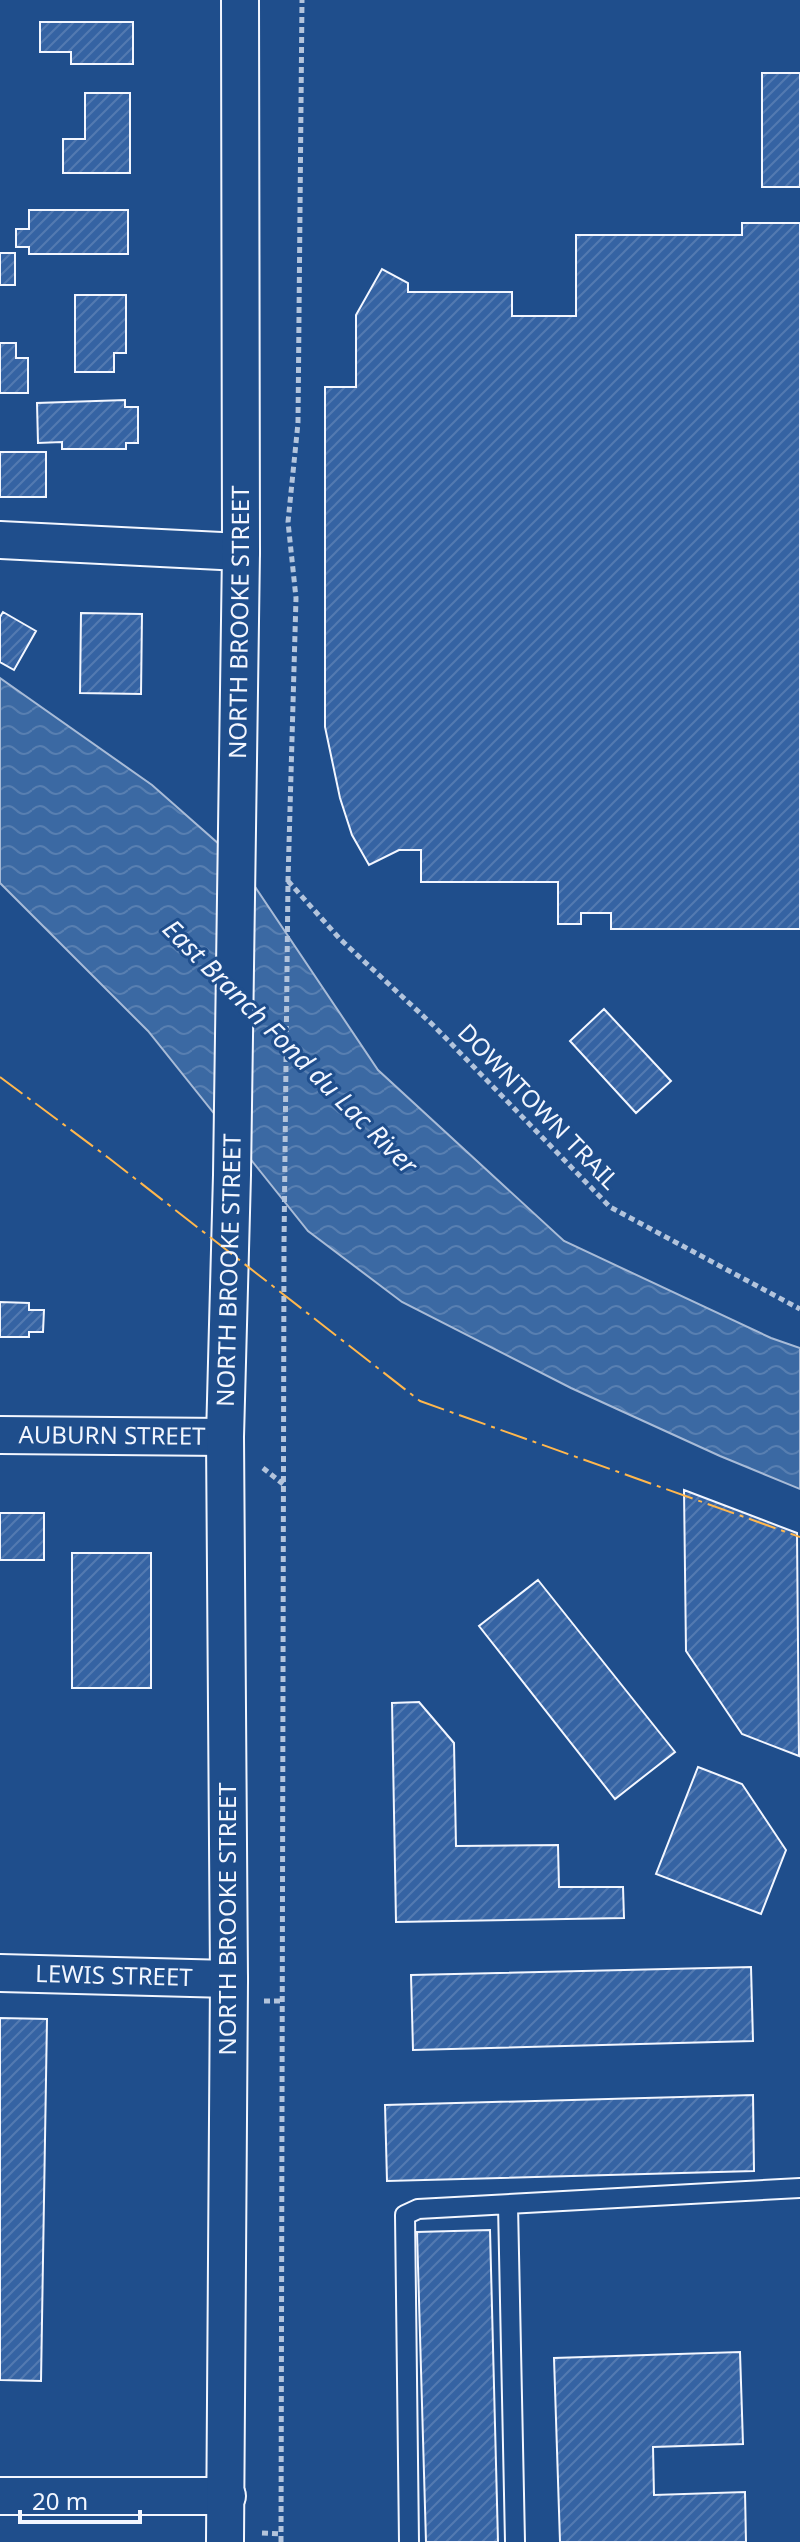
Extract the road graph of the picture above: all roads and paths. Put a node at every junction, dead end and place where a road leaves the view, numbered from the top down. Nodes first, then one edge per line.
1 (240, 0) edge
2 (302, 0) edge
3 (0, 540) edge
4 (241, 552) junction
5 (288, 880) junction
6 (800, 1309) edge
7 (0, 1435) edge
8 (225, 1437) junction
9 (0, 1973) edge
10 (229, 1979) junction
11 (800, 2188) edge
12 (508, 2205) junction
13 (0, 2496) edge
14 (227, 2496) junction
15 (225, 2542) edge
16 (281, 2542) edge
17 (409, 2542) edge
18 (515, 2542) edge

1 - 4 street, NORTH BROOKE STREET
2 - 5 path
3 - 4 street
4 - 8 street, NORTH BROOKE STREET
5 - 6 path, DOWNTOWN TRAIL
5 - 16 path
7 - 8 street, AUBURN STREET
8 - 10 street, NORTH BROOKE STREET
9 - 10 street, LEWIS STREET
10 - 14 street, NORTH BROOKE STREET
11 - 12 lane
12 - 17 lane
12 - 18 lane
13 - 14 street
14 - 15 street, NORTH BROOKE STREET

